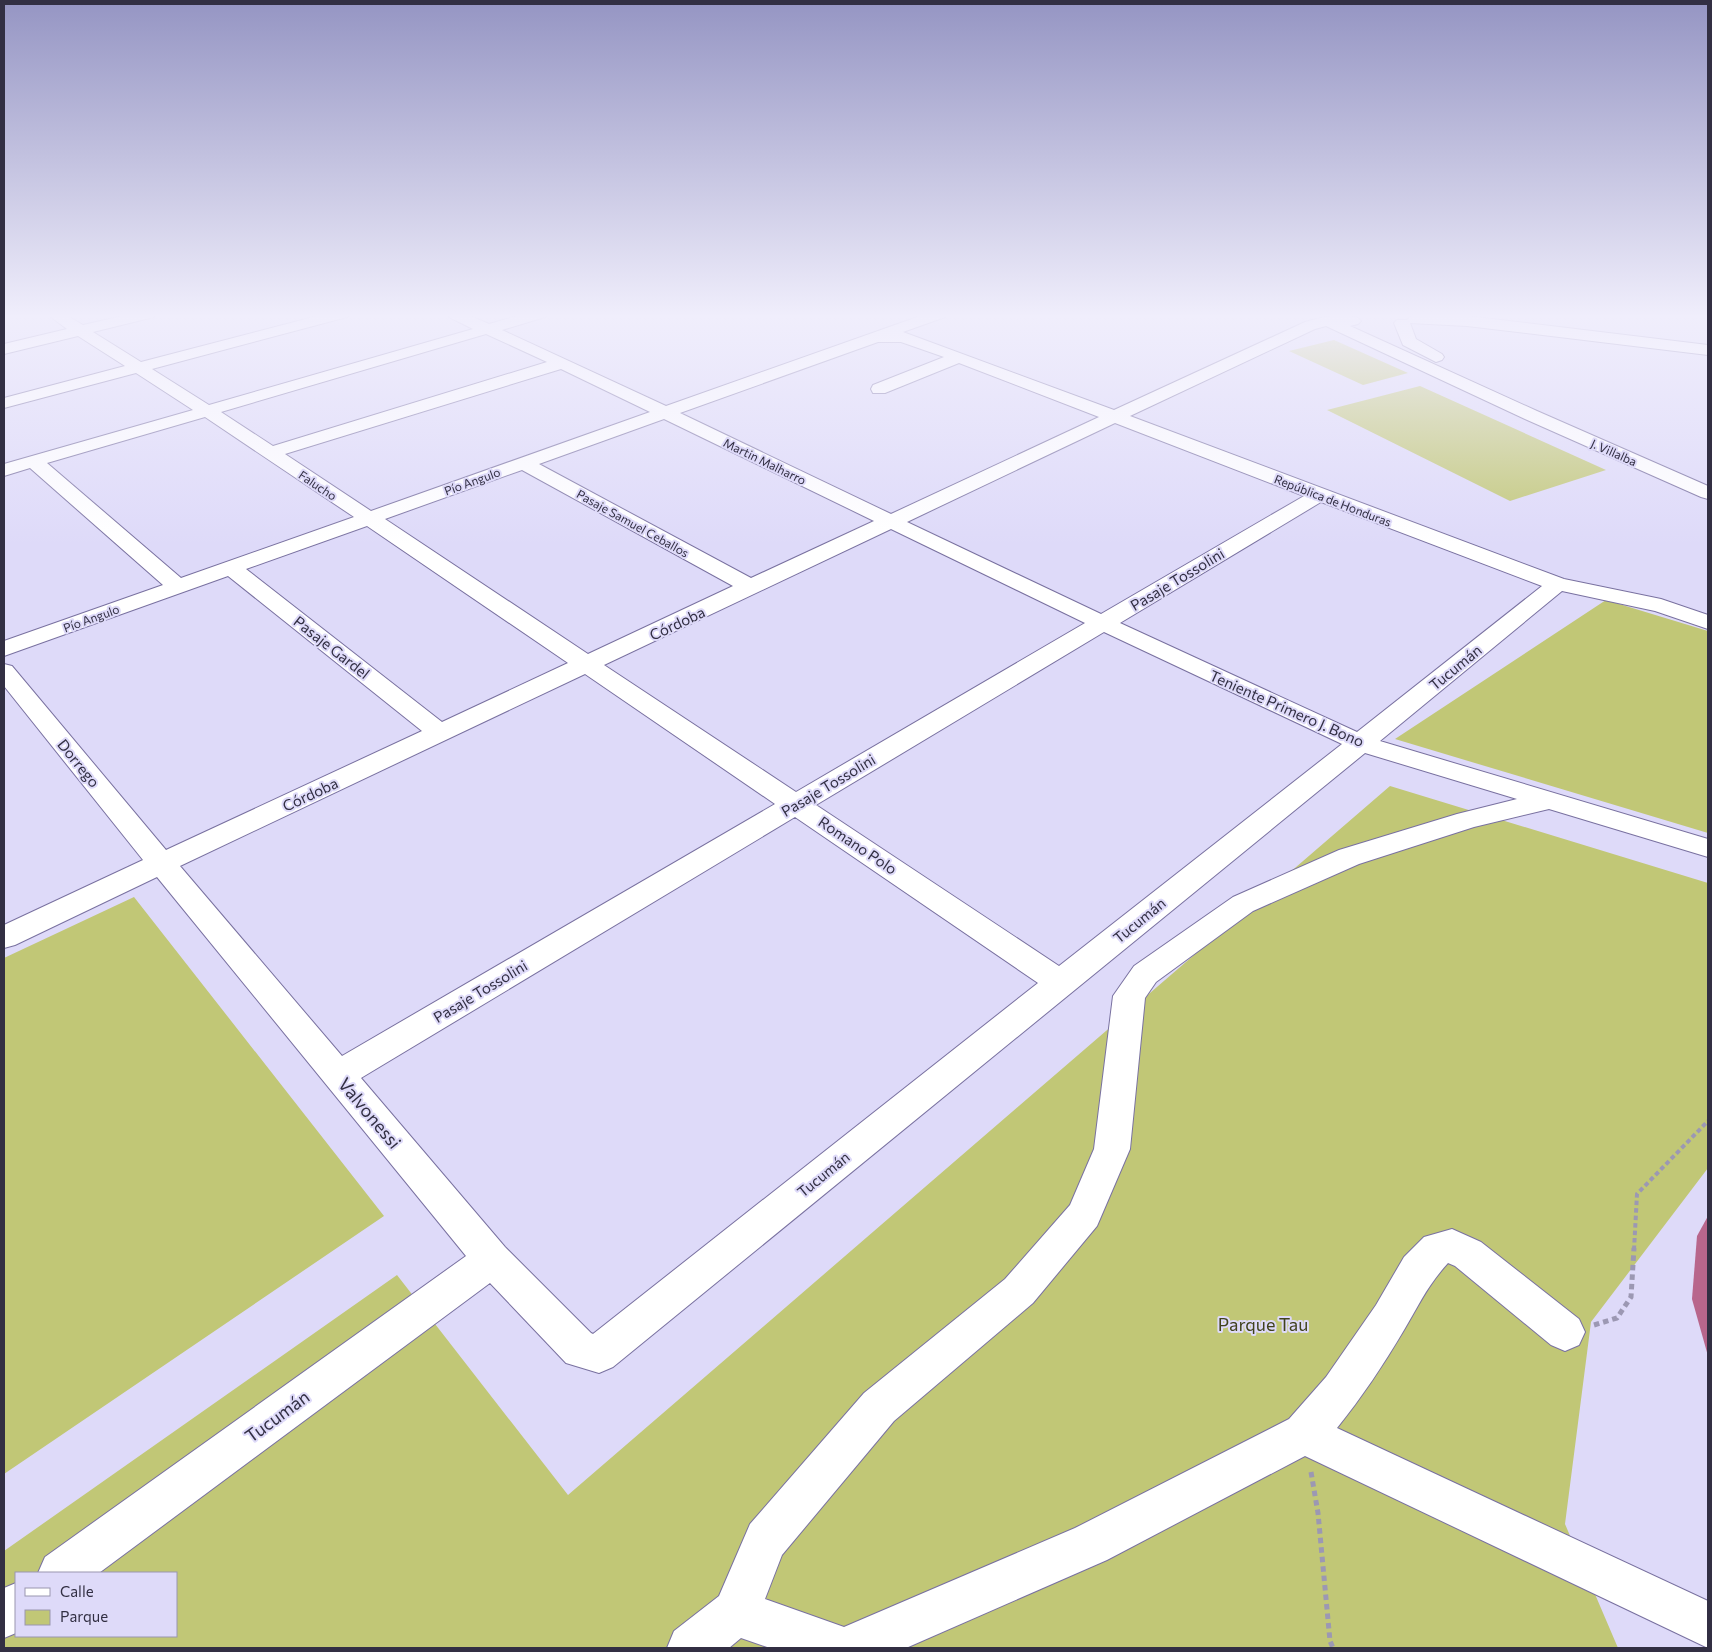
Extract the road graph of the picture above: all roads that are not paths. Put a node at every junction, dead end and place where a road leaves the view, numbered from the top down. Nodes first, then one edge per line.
1 (48, 391) edge
2 (174, 391) edge
3 (278, 391) edge
4 (471, 391) edge
5 (621, 391) edge
6 (725, 391) edge
7 (1047, 391) edge
8 (1166, 391) edge
9 (1479, 391) edge
10 (1509, 391) edge
11 (1483, 393) joint
12 (4, 403) edge
13 (207, 412) junction
14 (665, 412) junction
15 (1112, 416) junction
16 (271, 453) junction
17 (33, 461) junction
18 (523, 463) junction
19 (4, 470) edge
20 (1708, 479) edge
21 (1708, 493) edge
22 (1319, 495) junction
23 (369, 518) junction
24 (888, 521) junction
25 (231, 568) junction
26 (743, 583) junction
27 (1558, 584) junction
28 (178, 586) junction
29 (1708, 622) edge
30 (1102, 623) junction
31 (4, 649) edge
32 (584, 661) junction
33 (4, 671) edge
34 (432, 726) junction
35 (1360, 743) junction
36 (1552, 800) junction
37 (796, 804) junction
38 (1708, 848) edge
39 (158, 860) junction
40 (4, 926) edge
41 (4, 937) edge
42 (1061, 983) junction
43 (338, 1075) junction
44 (492, 1259) junction
45 (1565, 1332) road end
46 (599, 1354) joint
47 (1304, 1434) junction
48 (62, 1572) edge
49 (15, 1607) edge
50 (736, 1613) junction
51 (4, 1615) edge
52 (1708, 1625) edge
53 (691, 1648) edge
54 (838, 1648) edge
55 (851, 1648) edge

1 - 12 street
2 - 13 street, Falucho
3 - 13 street
4 - 16 street
5 - 14 street, Martin Malharro
6 - 14 street, Pío Angulo
7 - 15 street, República de Honduras
8 - 15 street, Córdoba
9 - 11 street, J. Villalba
10 - 20 street, J. Villalba
11 - 21 street, J. Villalba
13 - 16 street, Falucho
13 - 17 street
14 - 18 street, Pío Angulo
14 - 24 street, Martin Malharro
15 - 22 street, República de Honduras
15 - 24 street, Córdoba
16 - 23 street, Falucho
17 - 19 street
17 - 28 street
18 - 23 street, Pío Angulo
18 - 26 street, Pasaje Samuel Ceballos
22 - 27 street, República de Honduras
22 - 30 street, Pasaje Tossolini
23 - 25 street, Pío Angulo
23 - 32 street, Falucho
24 - 26 street, Córdoba
24 - 30 street, Teniente Primero J. Bono
24 - 32 street, Córdoba
25 - 28 street, Pío Angulo
25 - 34 street, Pasaje Gardel
26 - 32 street, Córdoba
27 - 29 street
27 - 35 street, Tucumán
28 - 31 street, Pío Angulo
30 - 35 street, Teniente Primero J. Bono
30 - 37 street, Pasaje Tossolini
32 - 34 street, Córdoba
32 - 37 street, Romano Polo
32 - 39 street, Córdoba
33 - 39 street, Dorrego
34 - 39 street, Córdoba
35 - 36 street, Teniente Primero J. Bono
35 - 42 street, Tucumán
36 - 38 street, Teniente Primero J. Bono
36 - 50 street
37 - 42 street, Romano Polo
37 - 43 street, Pasaje Tossolini
39 - 40 street, Córdoba
39 - 41 street, Córdoba
39 - 43 street, Valvonessi
42 - 46 street, Tucumán
43 - 44 street, Valvonessi
44 - 46 street, Valvonessi
44 - 48 street, Tucumán
45 - 47 street
47 - 52 street
47 - 55 street
49 - 51 street
50 - 53 street
50 - 54 street

